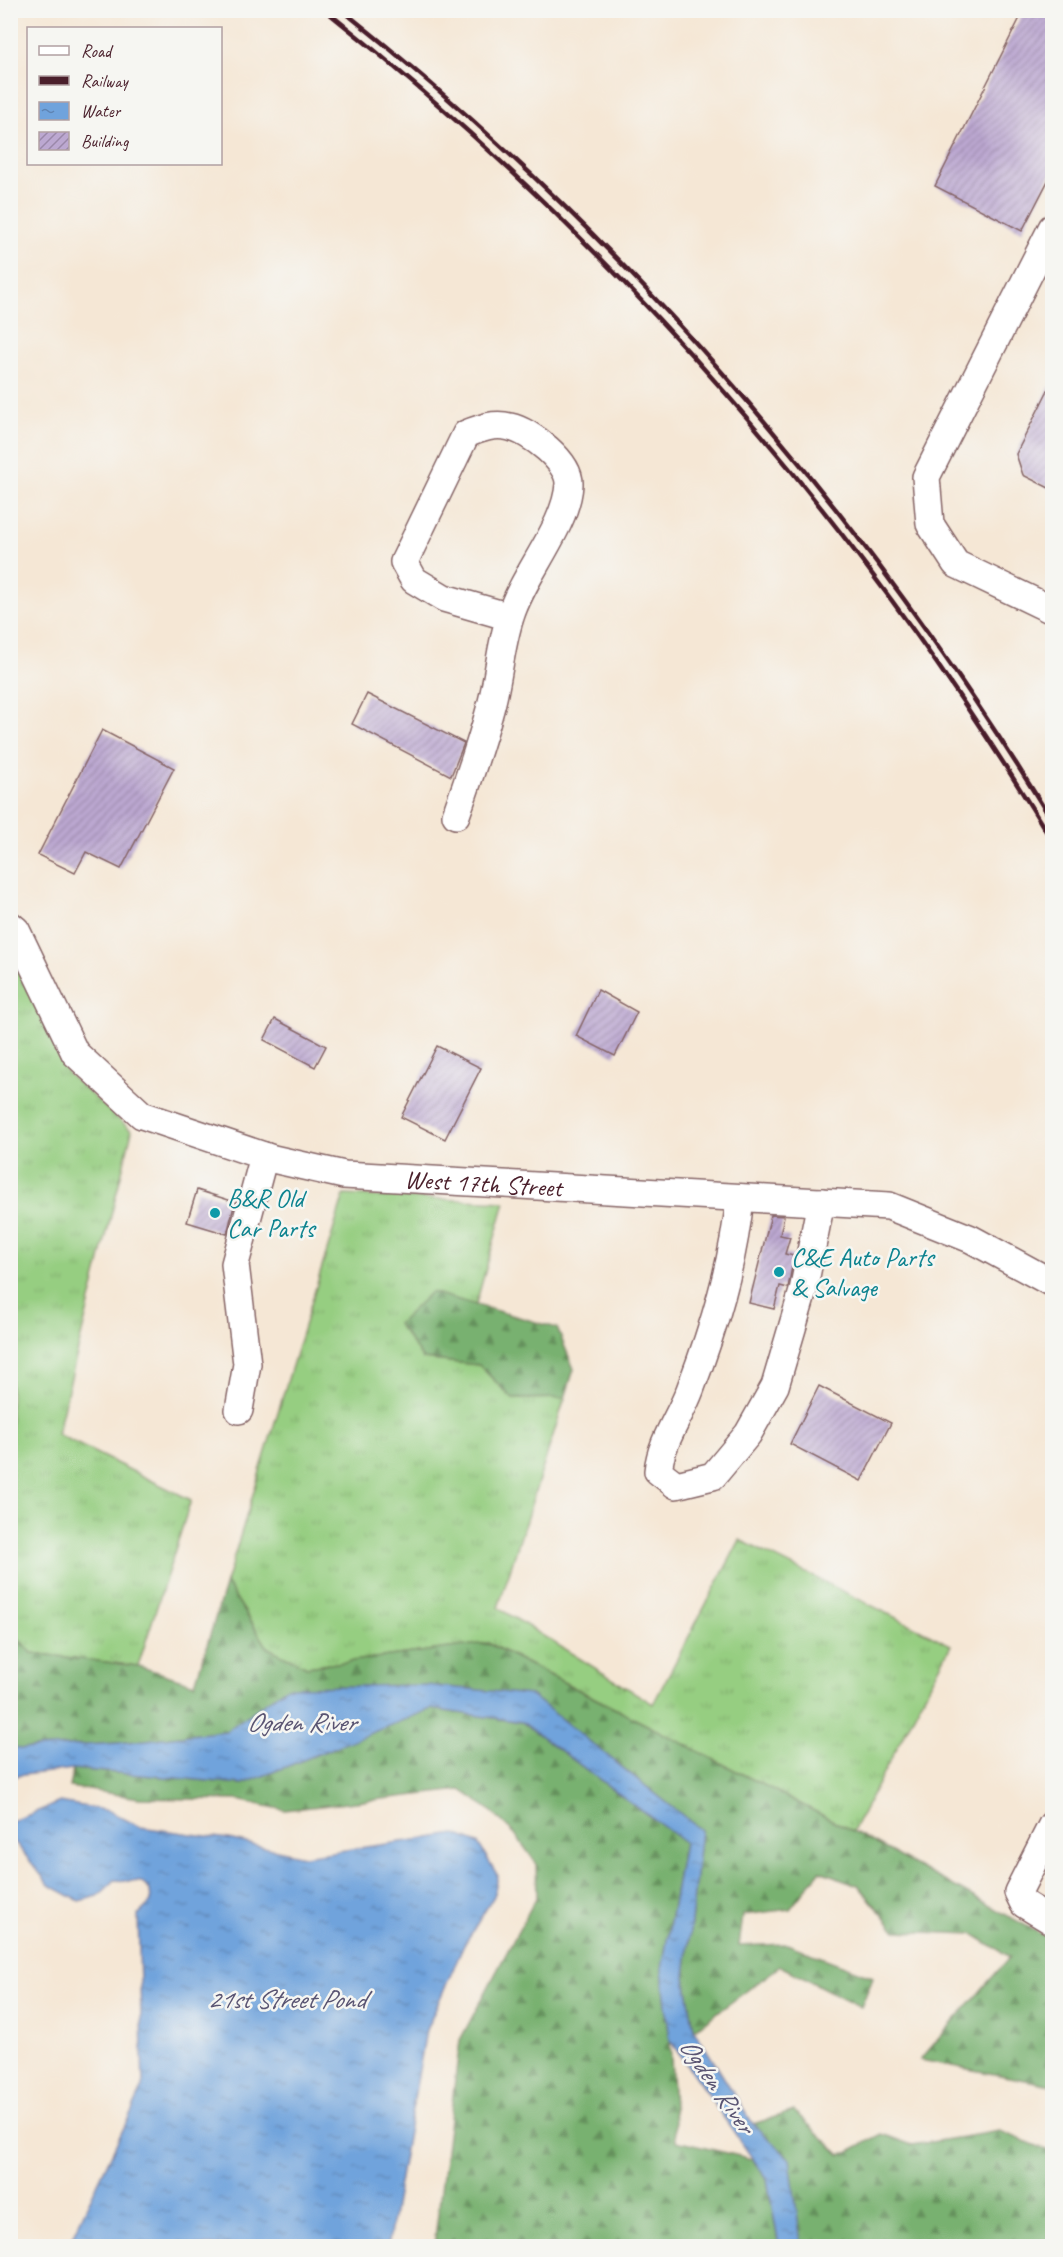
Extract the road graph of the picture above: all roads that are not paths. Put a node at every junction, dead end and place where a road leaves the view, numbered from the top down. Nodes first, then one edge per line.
1 (1053, 228) edge
2 (1053, 610) edge
3 (510, 617) junction
4 (456, 815) dead end
5 (10, 925) edge
6 (264, 1156) junction
7 (740, 1198) junction
8 (821, 1203) junction
9 (1053, 1282) edge
10 (239, 1410) dead end
11 (1053, 1825) edge
12 (1053, 1921) edge

1 - 2 street
3 - 3 street
3 - 4 street
5 - 6 street, West 17th Street
6 - 7 street, West 17th Street
6 - 10 street
7 - 8 street, West 17th Street
7 - 8 street
8 - 9 street, West 17th Street
11 - 12 street

